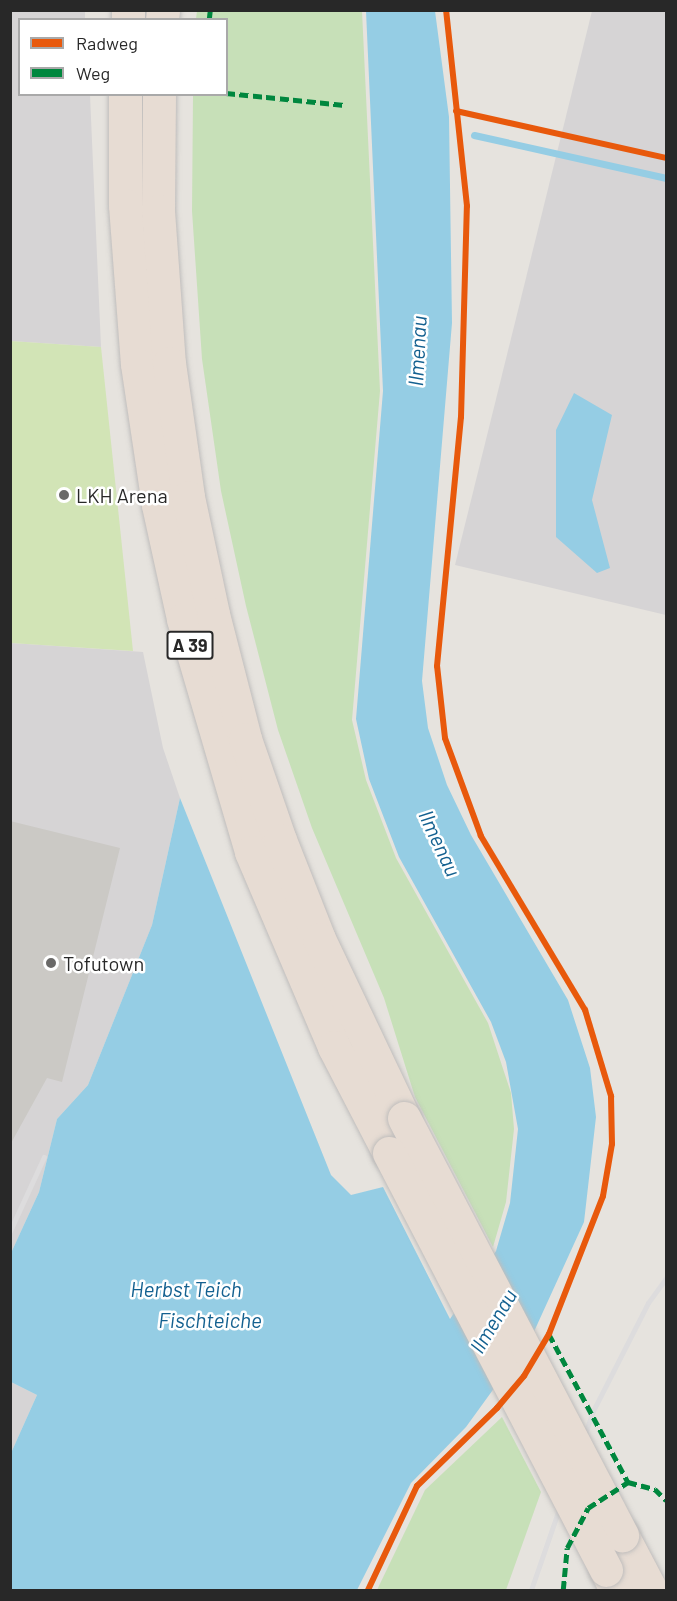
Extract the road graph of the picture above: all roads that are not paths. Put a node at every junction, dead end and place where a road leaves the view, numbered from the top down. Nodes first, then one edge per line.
1 (125, 96) edge
2 (159, 96) edge
3 (611, 1580) edge
4 (651, 1590) edge

1 - 3 highway, A 39, bridge
2 - 4 highway, A 39, bridge

